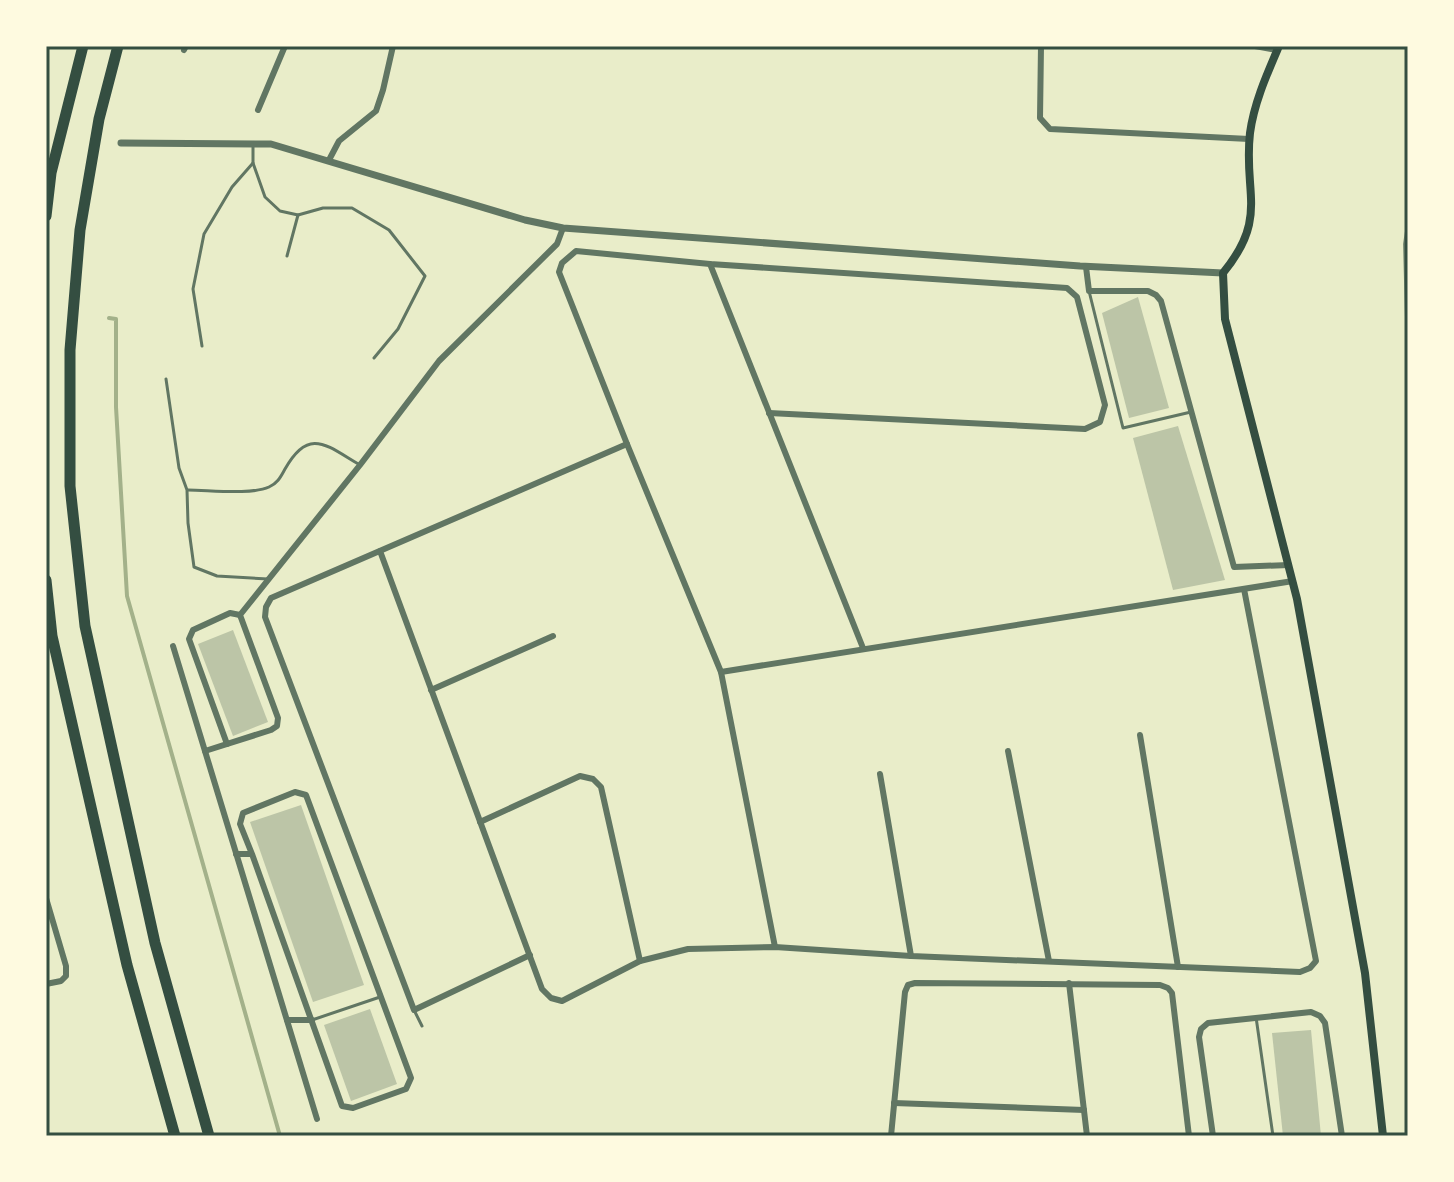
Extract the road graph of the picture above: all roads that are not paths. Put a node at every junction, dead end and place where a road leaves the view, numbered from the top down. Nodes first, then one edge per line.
1 (83, 46) edge
2 (118, 46) edge
3 (285, 46) edge
4 (393, 46) edge
5 (1041, 46) edge
6 (1255, 46) edge
7 (1278, 48) edge
8 (258, 110) dead end
9 (1249, 139) junction
10 (253, 142) junction
11 (121, 143) dead end
12 (329, 160) junction
13 (253, 163) junction
14 (298, 215) junction
15 (46, 216) edge
16 (563, 228) junction
17 (287, 256) dead end
18 (710, 264) junction
19 (1086, 267) junction
20 (1223, 273) junction
21 (1089, 291) junction
22 (202, 346) dead end
23 (374, 358) dead end
24 (166, 379) dead end
25 (1191, 412) junction
26 (769, 413) junction
27 (627, 444) junction
28 (360, 465) junction
29 (187, 490) junction
30 (380, 551) junction
31 (1289, 565) junction
32 (268, 579) junction
33 (46, 580) edge
34 (1293, 581) junction
35 (1244, 589) junction
36 (240, 615) junction
37 (553, 636) dead end
38 (173, 646) dead end
39 (863, 648) junction
40 (721, 672) junction
41 (431, 690) junction
42 (1140, 735) dead end
43 (227, 744) junction
44 (205, 751) junction
45 (1008, 751) dead end
46 (880, 774) dead end
47 (480, 822) junction
48 (236, 854) junction
49 (252, 854) junction
50 (46, 898) edge
51 (49, 920) edge
52 (775, 947) junction
53 (530, 955) junction
54 (911, 956) junction
55 (640, 961) junction
56 (1049, 961) junction
57 (1178, 967) junction
58 (1069, 983) junction
59 (46, 984) edge
60 (380, 997) junction
61 (414, 1010) junction
62 (1256, 1017) junction
63 (287, 1020) junction
64 (312, 1020) junction
65 (422, 1026) dead end
66 (894, 1103) junction
67 (1084, 1110) junction
68 (317, 1119) dead end
69 (175, 1136) edge
70 (209, 1136) edge
71 (891, 1136) edge
72 (1087, 1136) edge
73 (1189, 1136) edge
74 (1213, 1136) edge
75 (1273, 1136) edge
76 (1342, 1136) edge
77 (1383, 1136) edge

1 - 15 highway
2 - 70 highway
3 - 8 street
4 - 12 street
5 - 9 street
6 - 7 street
7 - 9 main road
9 - 20 main road
10 - 11 street
10 - 12 street
10 - 13 lane
12 - 16 street
13 - 14 lane
13 - 22 lane
14 - 17 lane
14 - 23 lane
16 - 19 street
16 - 28 street
18 - 26 street
18 - 26 street
18 - 27 street
19 - 20 street
19 - 21 street
20 - 31 main road
21 - 25 street
21 - 25 lane
24 - 29 lane
25 - 31 street
26 - 39 street
27 - 30 street
27 - 40 street
28 - 29 lane
28 - 32 street
29 - 32 lane
30 - 41 street
30 - 61 street
31 - 34 main road
32 - 36 street
33 - 69 highway
34 - 35 street
34 - 77 main road
35 - 39 street
35 - 57 street
36 - 43 street
36 - 43 street
37 - 41 street
38 - 44 street
39 - 40 street
40 - 52 street
41 - 47 street
42 - 57 street
43 - 44 street
44 - 48 street
45 - 56 street
46 - 54 street
47 - 53 street
47 - 55 street
48 - 49 street
48 - 63 street
49 - 60 street
49 - 64 street
50 - 51 street
51 - 59 street
52 - 54 street
52 - 55 street
53 - 55 street
53 - 61 street
54 - 56 street
56 - 57 street
58 - 66 street
58 - 67 street
58 - 73 street
60 - 64 lane
60 - 64 street
61 - 65 lane
62 - 74 street
62 - 75 lane
62 - 76 street
63 - 64 street
63 - 68 street
66 - 67 street
66 - 71 street
67 - 72 street

